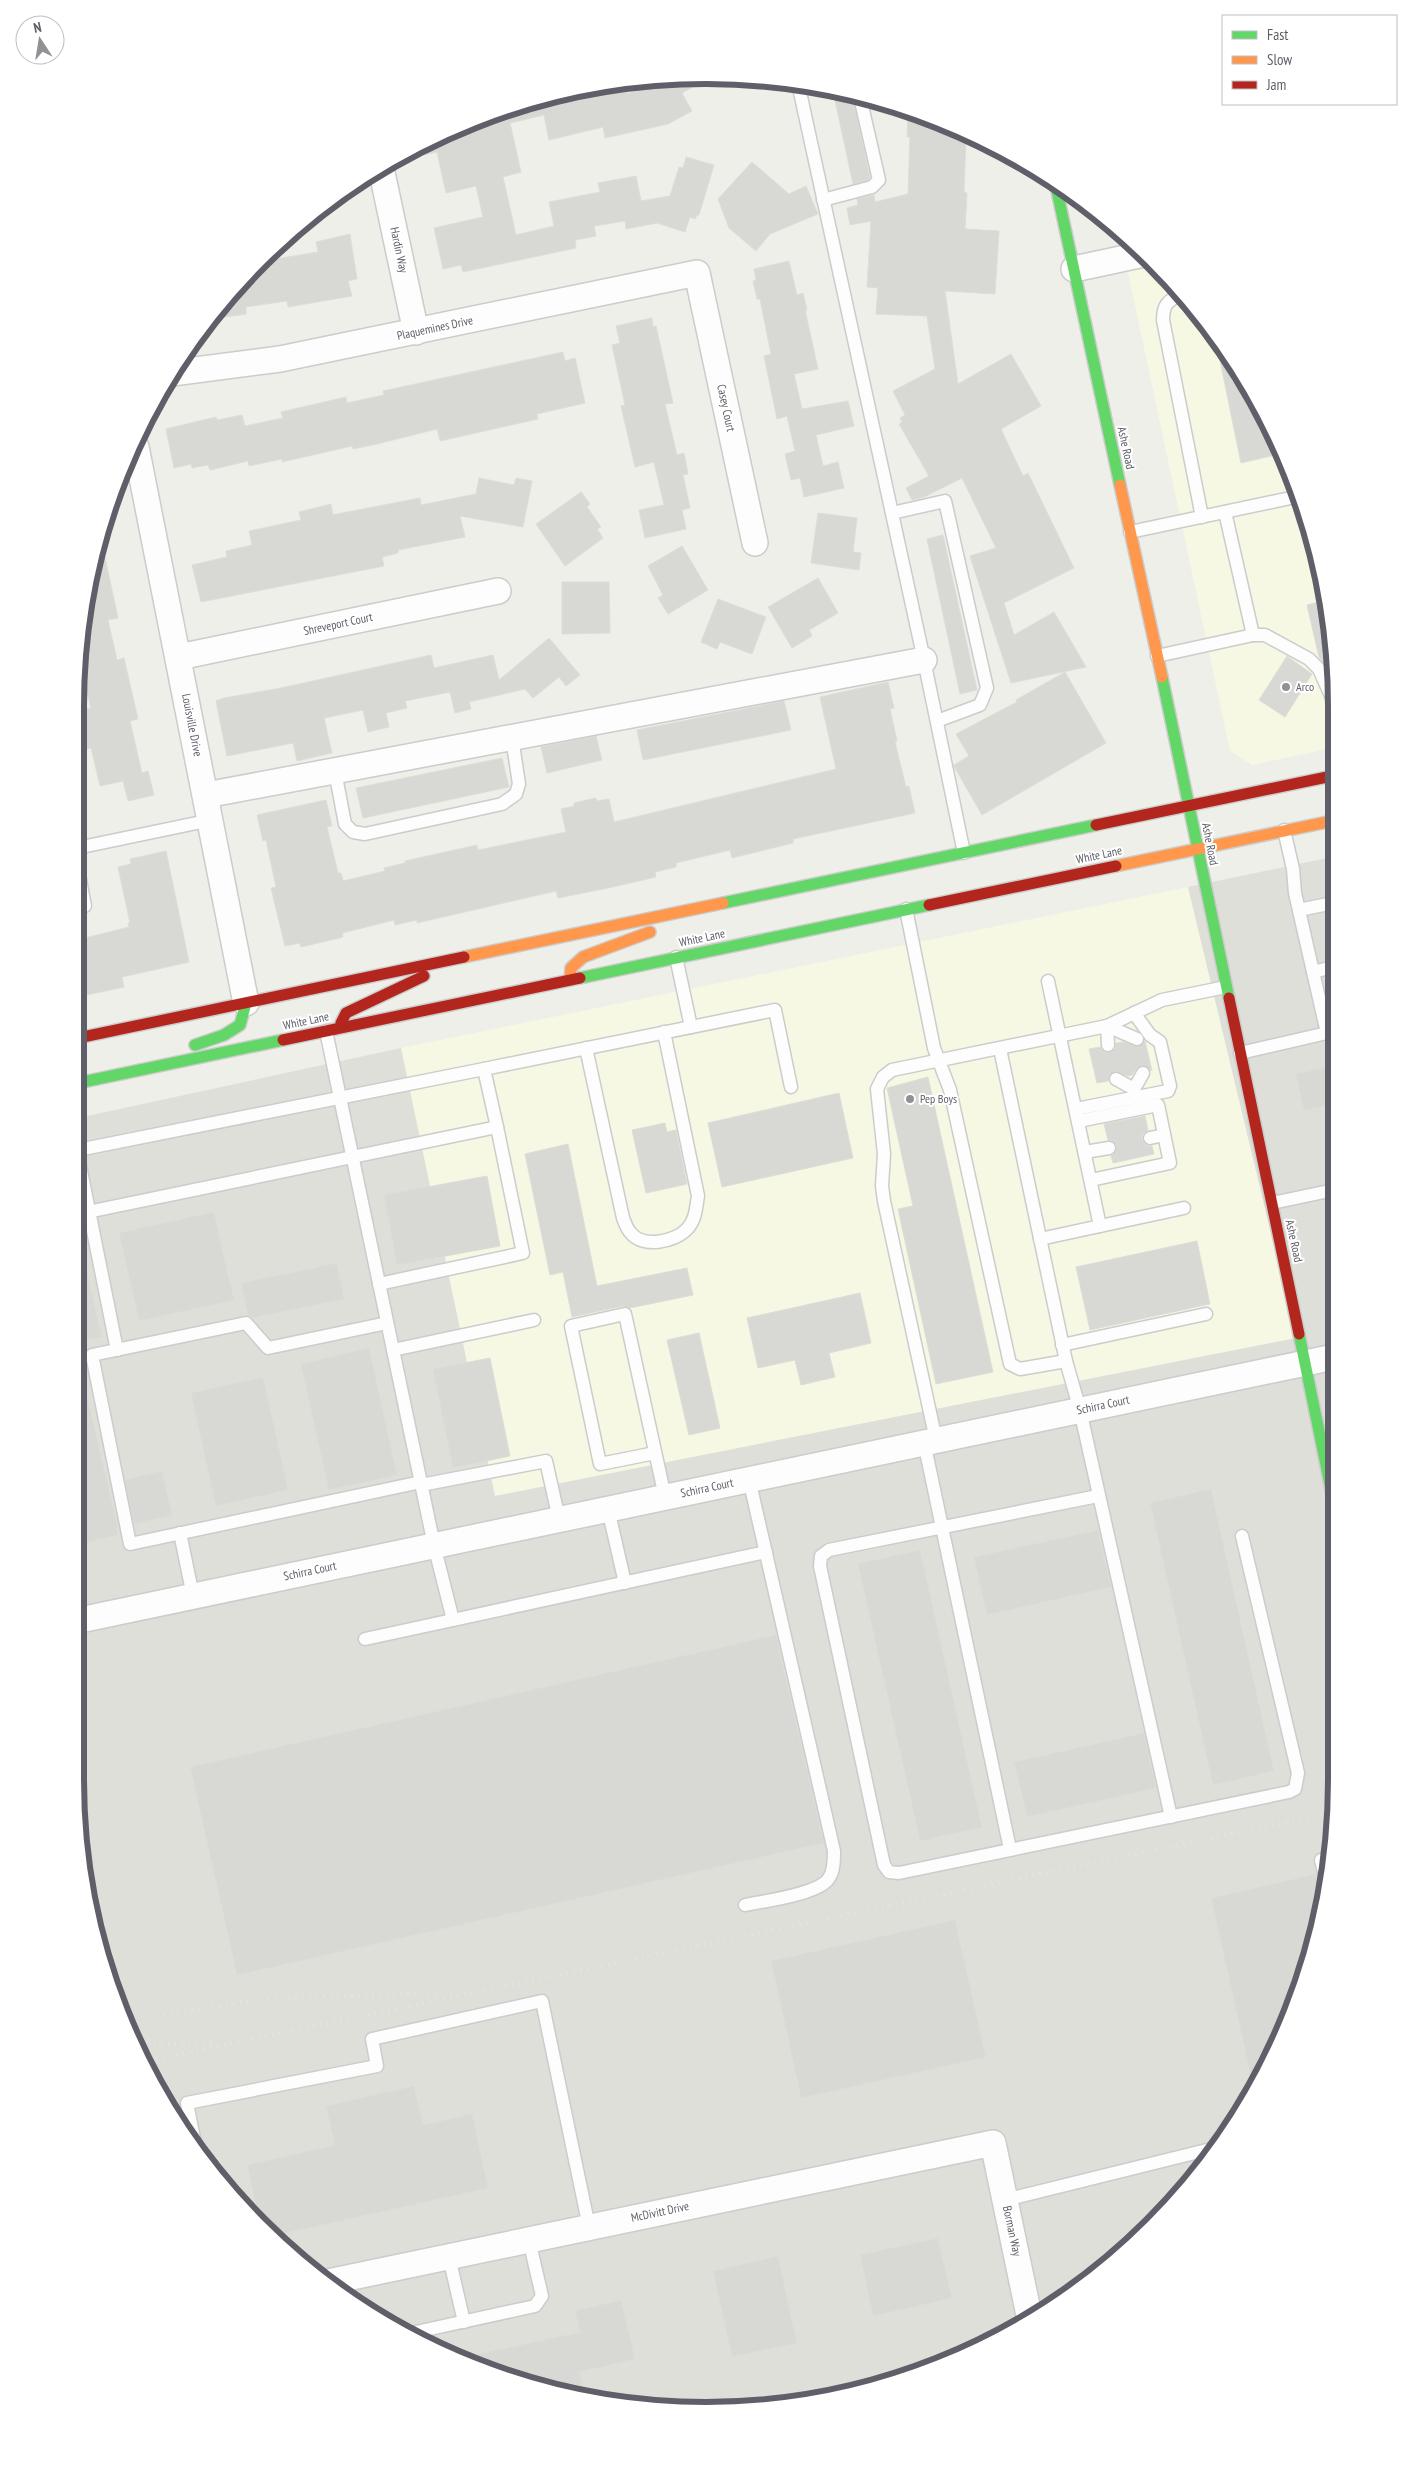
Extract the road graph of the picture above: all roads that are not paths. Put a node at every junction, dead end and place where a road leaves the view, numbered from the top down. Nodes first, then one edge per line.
1 (800, 91) edge
2 (862, 104) edge
3 (383, 174) edge
4 (1057, 193) edge
5 (824, 200) junction
6 (1135, 256) edge
7 (1074, 269) junction
8 (696, 273) joint
9 (1175, 298) edge
10 (416, 332) junction
11 (182, 372) edge
12 (137, 454) edge
13 (1292, 498) edge
14 (1225, 512) junction
15 (892, 514) junction
16 (1202, 517) junction
17 (1130, 532) junction
18 (755, 543) dead end
19 (498, 592) dead end
20 (1253, 635) junction
21 (1157, 656) junction
22 (179, 657) junction
23 (924, 660) junction
24 (1328, 688) edge
25 (937, 721) junction
26 (512, 738) junction
27 (335, 771) junction
28 (1328, 777) edge
29 (206, 795) junction
30 (1189, 805) junction
31 (211, 820) junction
32 (1328, 822) edge
33 (1284, 830) junction
34 (84, 847) edge
35 (1196, 848) junction
36 (964, 853) junction
37 (731, 901) junction
38 (1328, 904) edge
39 (906, 909) junction
40 (1299, 910) junction
41 (466, 957) junction
42 (676, 957) junction
43 (1328, 968) edge
44 (1313, 972) junction
45 (570, 980) junction
46 (1048, 981) dead end
47 (1226, 987) junction
48 (246, 1003) junction
49 (1134, 1013) junction
50 (1107, 1026) junction
51 (1328, 1026) edge
52 (691, 1027) junction
53 (340, 1028) junction
54 (326, 1031) junction
55 (664, 1032) junction
56 (1328, 1033) edge
57 (1061, 1036) junction
58 (84, 1037) edge
59 (1130, 1040) dead end
60 (1108, 1045) dead end
61 (586, 1048) junction
62 (1000, 1049) junction
63 (1240, 1053) junction
64 (941, 1061) junction
65 (484, 1069) junction
66 (1138, 1074) dead end
67 (1116, 1079) dead end
68 (84, 1081) edge
69 (84, 1081) edge
70 (791, 1087) dead end
71 (1135, 1093) junction
72 (340, 1098) junction
73 (1077, 1115) junction
74 (497, 1127) junction
75 (1164, 1135) junction
76 (1150, 1138) dead end
77 (1109, 1148) dead end
78 (84, 1149) edge
79 (1085, 1152) junction
80 (352, 1157) junction
81 (1091, 1180) junction
82 (1328, 1191) edge
83 (1272, 1203) junction
84 (1184, 1208) dead end
85 (84, 1213) edge
86 (1100, 1226) junction
87 (1040, 1239) junction
88 (379, 1284) junction
89 (1206, 1314) dead end
90 (534, 1320) dead end
91 (387, 1323) junction
92 (1062, 1345) junction
93 (117, 1350) junction
94 (393, 1350) junction
95 (1328, 1358) edge
96 (1066, 1361) junction
97 (1305, 1363) junction
98 (1080, 1410) junction
99 (930, 1441) junction
100 (655, 1453) junction
101 (1328, 1475) edge
102 (749, 1479) junction
103 (421, 1484) junction
104 (1098, 1496) junction
105 (665, 1497) junction
106 (608, 1509) junction
107 (558, 1519) junction
108 (942, 1527) junction
109 (180, 1533) junction
110 (1242, 1536) dead end
111 (434, 1545) junction
112 (766, 1552) junction
113 (625, 1583) junction
114 (193, 1596) junction
115 (84, 1619) edge
116 (453, 1620) junction
117 (365, 1639) dead end
118 (1171, 1817) junction
119 (1010, 1849) junction
120 (745, 1905) dead end
121 (192, 2131) edge
122 (993, 2143) joint
123 (1206, 2150) edge
124 (1005, 2200) junction
125 (588, 2227) junction
126 (530, 2240) junction
127 (449, 2256) junction
128 (344, 2286) edge
129 (1028, 2312) edge
130 (464, 2322) junction
131 (419, 2332) edge

1 - 5 lane
2 - 5 lane
3 - 10 street, Hardin Way
4 - 7 main road, Ashe Road
5 - 15 lane
6 - 7 street
7 - 17 main road, Ashe Road
8 - 10 street, Plaquemines Drive
8 - 18 street, Casey Court
9 - 16 lane
10 - 11 street, Plaquemines Drive
12 - 22 street, Louisville Drive
13 - 14 lane
14 - 16 lane
14 - 20 lane
15 - 23 lane
15 - 25 lane
16 - 17 lane
17 - 21 main road, Ashe Road
19 - 22 street, Shreveport Court
20 - 21 lane
20 - 24 lane
21 - 30 main road, Ashe Road
22 - 29 street, Louisville Drive
23 - 25 lane
23 - 26 street
25 - 36 lane
26 - 27 street
26 - 27 lane
27 - 29 street
28 - 30 main road
29 - 31 street, Louisville Drive
30 - 35 main road, Ashe Road
30 - 36 main road
31 - 34 lane
31 - 48 street, Louisville Drive
32 - 33 main road, White Lane
33 - 35 main road, White Lane
33 - 40 lane
35 - 39 main road, White Lane
35 - 47 main road, Ashe Road
36 - 37 main road
37 - 41 main road
37 - 45 main road
38 - 40 lane
39 - 42 main road, White Lane
39 - 64 lane
40 - 44 lane
41 - 48 main road
41 - 53 main road
42 - 45 main road, White Lane
42 - 52 lane
43 - 44 lane
44 - 51 lane
45 - 53 main road, White Lane
46 - 57 lane
47 - 49 lane
47 - 63 main road, Ashe Road
48 - 58 main road
48 - 68 main road
49 - 50 lane
49 - 71 lane
50 - 57 lane
50 - 59 lane
50 - 60 lane
52 - 55 lane
52 - 70 lane
53 - 54 main road, White Lane
54 - 69 main road, White Lane
54 - 72 lane
55 - 61 lane
55 - 61 lane
56 - 63 lane
57 - 62 lane
57 - 73 lane
61 - 65 lane
62 - 64 lane
62 - 87 lane
63 - 83 main road, Ashe Road
64 - 96 lane
64 - 99 lane
65 - 72 lane
65 - 74 lane
66 - 71 lane
67 - 71 lane
71 - 73 lane
72 - 78 lane
72 - 80 lane
73 - 75 lane
73 - 79 lane
74 - 80 lane
74 - 88 lane
75 - 76 lane
75 - 81 lane
77 - 79 lane
79 - 81 lane
80 - 85 lane
80 - 88 lane
81 - 86 lane
82 - 83 lane
83 - 97 main road, Ashe Road
84 - 86 lane
85 - 93 lane
86 - 87 lane
87 - 92 lane
88 - 91 lane
89 - 92 lane
90 - 94 lane
91 - 93 lane
91 - 94 lane
92 - 96 lane
93 - 109 lane
94 - 103 lane
95 - 97 street, Schirra Court
96 - 98 lane
97 - 98 street, Schirra Court
97 - 101 main road, Ashe Road
98 - 99 street, Schirra Court
98 - 104 lane
99 - 102 street, Schirra Court
99 - 108 lane
100 - 100 lane
100 - 105 lane
102 - 105 street, Schirra Court
102 - 112 lane
103 - 107 lane
103 - 109 lane
103 - 111 lane
104 - 108 lane
104 - 118 lane
105 - 106 street, Schirra Court
106 - 107 street, Schirra Court
106 - 113 lane
107 - 111 street, Schirra Court
108 - 119 lane
108 - 119 lane
109 - 114 lane
110 - 118 lane
111 - 114 street, Schirra Court
111 - 116 lane
112 - 113 lane
112 - 120 lane
113 - 116 lane
114 - 115 street, Schirra Court
116 - 117 lane
118 - 119 lane
121 - 125 lane
122 - 124 street, Borman Way
122 - 125 street, McDivitt Drive
123 - 124 lane
124 - 129 street, Borman Way
125 - 126 street, McDivitt Drive
126 - 127 street, McDivitt Drive
126 - 130 lane
127 - 128 street, McDivitt Drive
127 - 130 lane
130 - 131 lane

